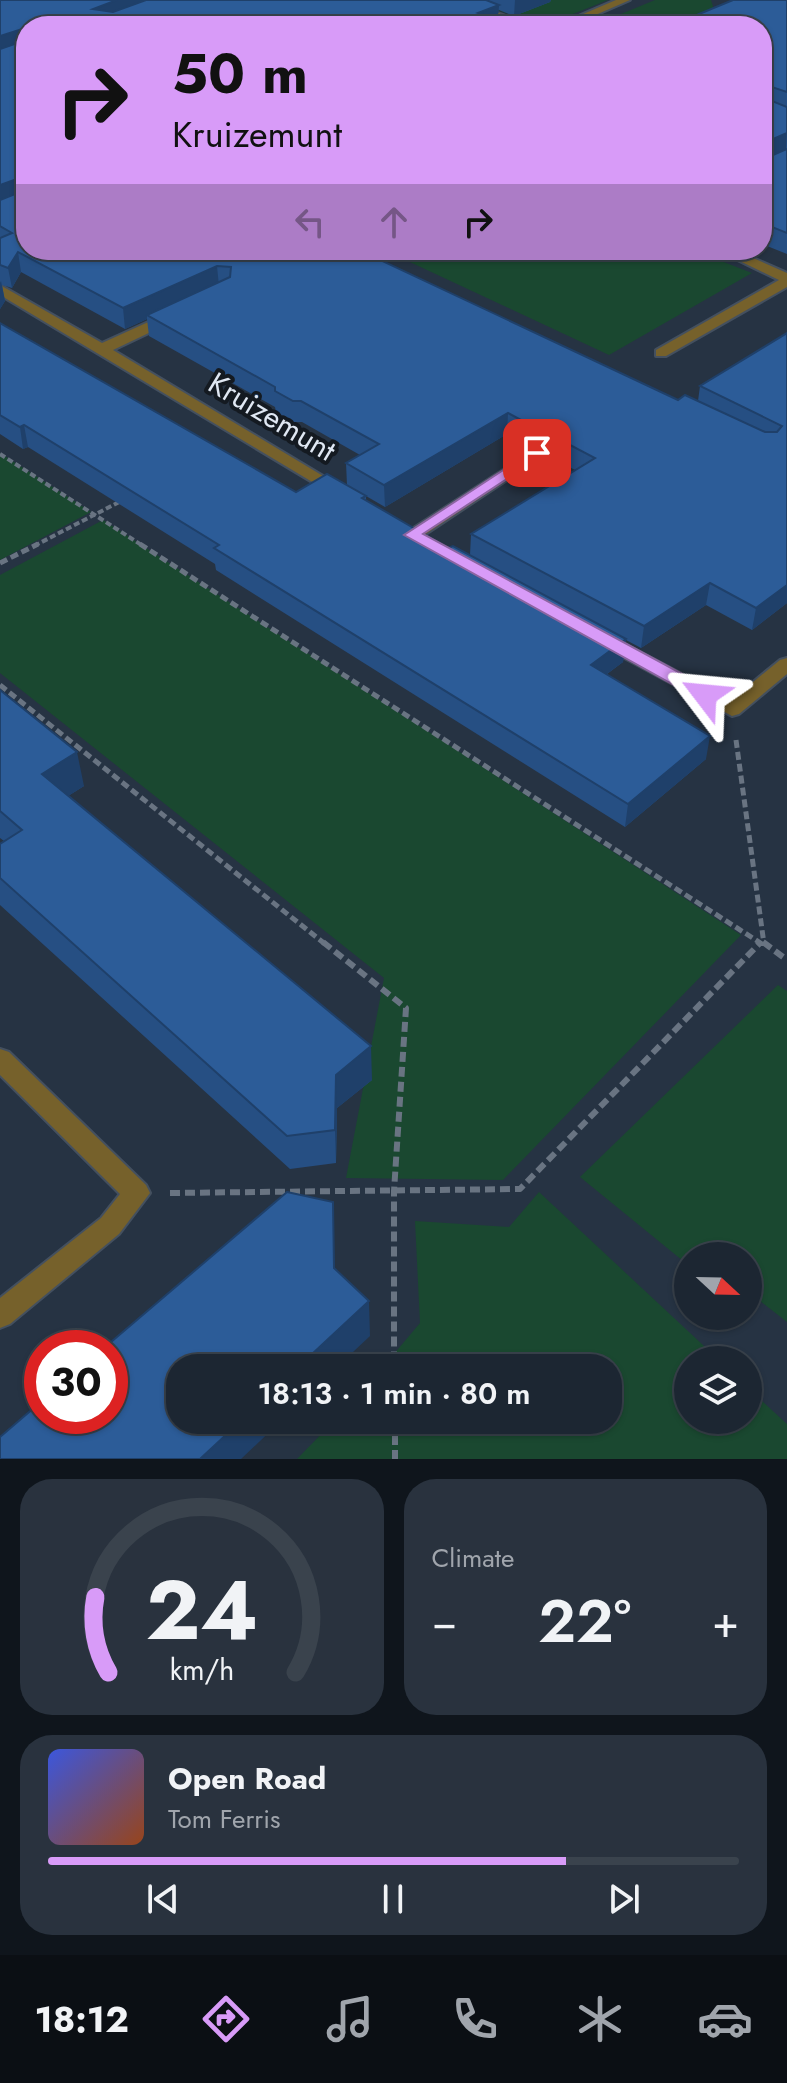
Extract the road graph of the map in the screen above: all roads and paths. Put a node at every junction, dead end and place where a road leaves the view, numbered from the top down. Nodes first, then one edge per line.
1 (452, 0) edge
2 (625, 0) edge
3 (499, 16) edge
4 (585, 16) edge
5 (746, 260) edge
6 (787, 279) edge
7 (0, 289) edge
8 (184, 311) edge
9 (102, 349) junction
10 (661, 353) dead end
11 (537, 453) dead end
12 (0, 454) edge
13 (122, 500) edge
14 (361, 504) edge
15 (95, 515) junction
16 (413, 535) edge
17 (0, 563) edge
18 (579, 626) edge
19 (787, 664) edge
20 (0, 685) edge
21 (732, 709) junction
22 (763, 943) junction
23 (787, 960) edge
24 (0, 1059) edge
25 (394, 1191) junction
26 (137, 1193) junction
27 (0, 1315) edge
28 (394, 1354) edge
29 (395, 1434) edge
30 (395, 1459) edge

1 - 3 street
2 - 4 street
5 - 6 street
6 - 10 street
7 - 9 street, Kruizemunt
8 - 9 street
9 - 14 street, Kruizemunt
11 - 16 street
12 - 15 path
13 - 15 path
15 - 17 path
15 - 22 path
18 - 21 street
19 - 21 street
20 - 25 path
21 - 22 path
22 - 23 path
22 - 25 path
24 - 26 street
25 - 26 path
25 - 28 path
26 - 27 street
29 - 30 path

